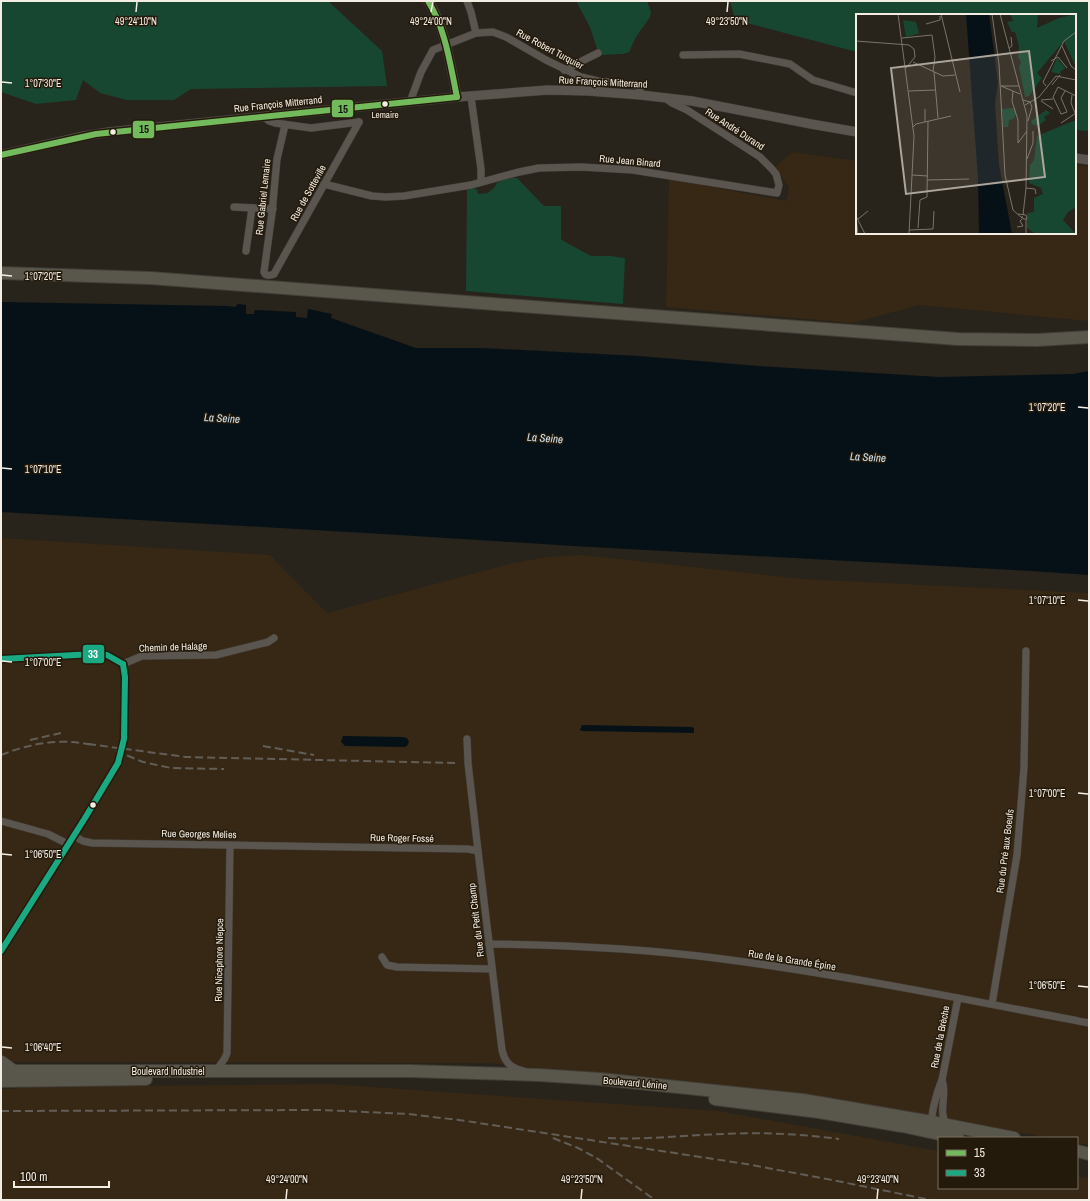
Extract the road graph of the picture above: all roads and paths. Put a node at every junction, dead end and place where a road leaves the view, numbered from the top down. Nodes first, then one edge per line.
1 (428, 1) edge
2 (467, 1) edge
3 (476, 33) junction
4 (445, 45) junction
5 (598, 53) dead end
6 (683, 55) dead end
7 (564, 70) junction
8 (856, 93) edge
9 (641, 95) junction
10 (457, 97) junction
11 (471, 97) junction
12 (664, 97) junction
13 (410, 102) junction
14 (264, 117) junction
15 (285, 125) junction
16 (854, 132) edge
17 (1, 155) edge
18 (1076, 158) edge
19 (1089, 160) edge
20 (481, 182) junction
21 (324, 184) junction
22 (777, 193) joint
23 (234, 207) dead end
24 (252, 208) junction
25 (273, 209) junction
26 (246, 251) dead end
27 (264, 272) joint
28 (1, 273) edge
29 (1089, 337) edge
30 (274, 638) dead end
31 (1026, 651) dead end
32 (1, 660) edge
33 (123, 664) junction
34 (467, 739) dead end
35 (1, 821) edge
36 (74, 836) junction
37 (68, 844) junction
38 (230, 845) junction
39 (325, 847) joint
40 (478, 851) junction
41 (489, 944) junction
42 (1, 951) edge
43 (382, 957) dead end
44 (492, 969) junction
45 (958, 998) junction
46 (992, 1004) junction
47 (1089, 1022) edge
48 (1, 1061) edge
49 (1, 1071) edge
50 (15, 1071) junction
51 (216, 1071) junction
52 (332, 1074) junction
53 (539, 1075) junction
54 (942, 1080) junction
55 (1, 1081) edge
56 (937, 1125) junction
57 (956, 1137) edge
58 (1008, 1137) edge
59 (1078, 1151) edge
60 (1089, 1154) edge
61 (1078, 1160) edge
62 (1089, 1162) edge

1 - 4 street
2 - 3 street
3 - 4 street, Rue Robert Turquier
3 - 7 street, Rue Robert Turquier
4 - 10 street
4 - 13 street, Rue Robert Turquier
5 - 7 street
6 - 8 street
7 - 9 street, Rue Robert Turquier
9 - 11 street, Rue François Mitterrand
9 - 12 street, Rue François Mitterrand
10 - 11 street, Rue François Mitterrand
10 - 13 street, Rue François Mitterrand
11 - 20 street
12 - 16 street, Rue François Mitterrand
12 - 22 street, Rue André Durand
13 - 14 street, Rue François Mitterrand
14 - 15 street
14 - 17 street, Rue François Mitterrand
15 - 21 street, Rue de Sotteville
15 - 25 street, Rue Gabriel Lemaire
18 - 19 street
20 - 21 street, Rue Jean Binard
20 - 22 street, Rue Jean Binard
21 - 27 street, Rue de Sotteville
23 - 24 street
24 - 25 street
24 - 26 street
25 - 27 street, Rue Gabriel Lemaire
28 - 29 main road
30 - 33 street, Chemin de Halage
31 - 46 street, Rue du Pré aux Boeufs
32 - 33 street
33 - 36 street
34 - 40 street, Rue du Petit Champ
35 - 37 street
36 - 37 street
36 - 38 street, Rue Georges Melies
37 - 42 street
38 - 39 street, Rue Georges Melies
38 - 51 street, Rue Nicephore Niepce
39 - 40 street, Rue Roger Fossé
40 - 41 street, Rue du Petit Champ
41 - 44 street, Rue du Petit Champ
41 - 45 street, Rue de la Grande Épine
43 - 44 street
44 - 53 street, Rue du Petit Champ
45 - 46 street, Rue de la Grande Épine
45 - 54 street, Rue de la Brèche
46 - 47 street, Rue de la Grande Épine
48 - 50 main road
49 - 50 main road, Boulevard Industriel
50 - 51 main road, Boulevard Industriel
51 - 52 main road, Boulevard Industriel
52 - 53 main road, Boulevard Lénine
52 - 55 main road, Boulevard Industriel
52 - 56 main road, Boulevard Lénine
53 - 56 main road, Boulevard Lénine
54 - 56 street, Rue de la Brèche
54 - 56 street, Rue de la Brèche
56 - 57 main road, Boulevard Lénine
56 - 58 main road, Boulevard Lénine
59 - 60 main road
61 - 62 main road

